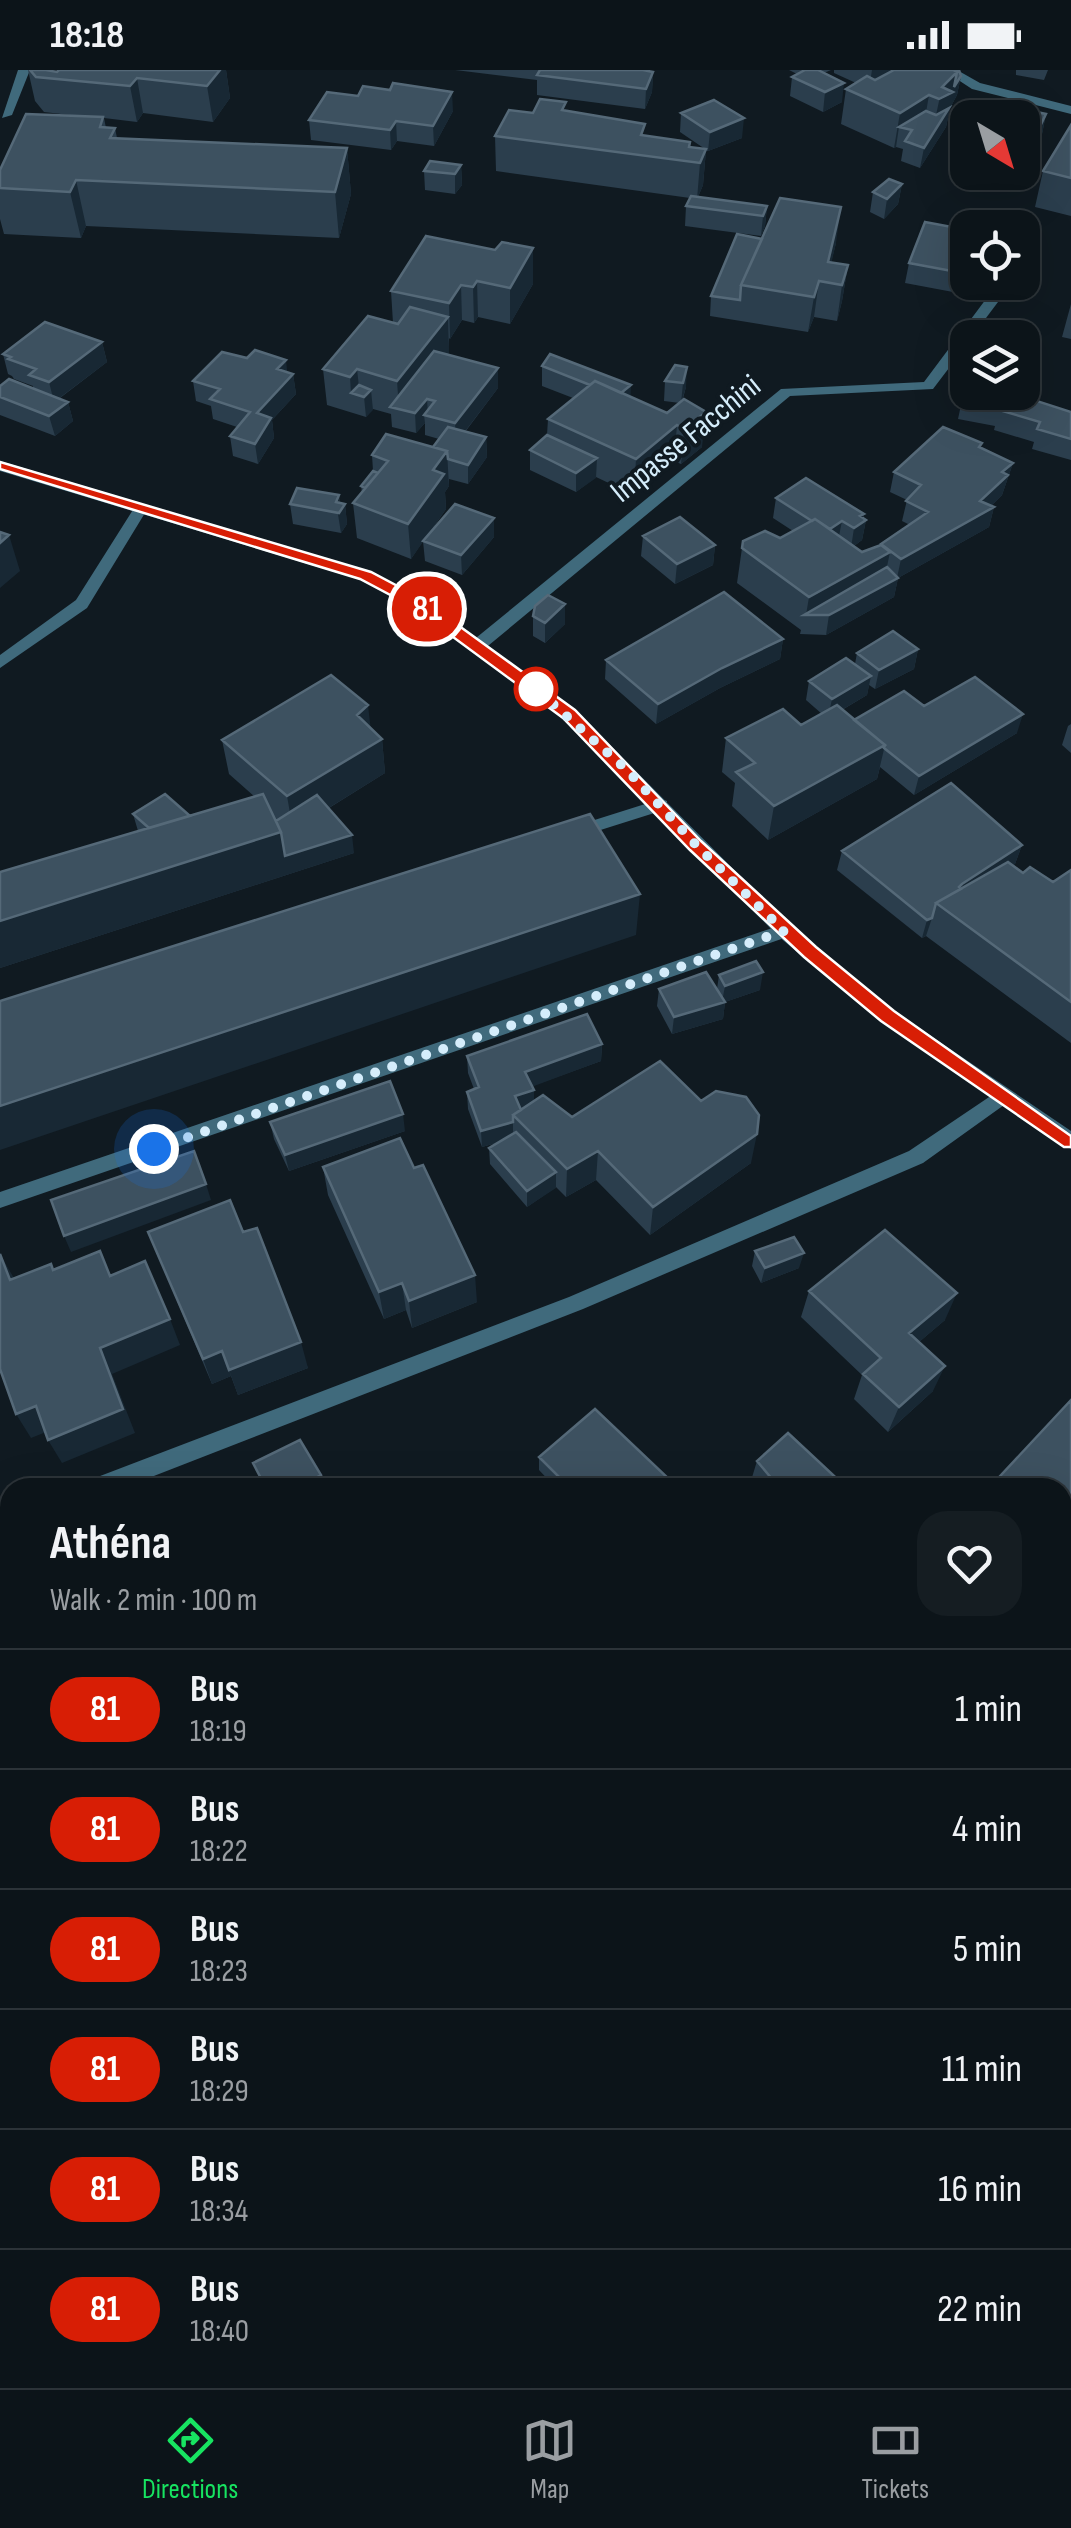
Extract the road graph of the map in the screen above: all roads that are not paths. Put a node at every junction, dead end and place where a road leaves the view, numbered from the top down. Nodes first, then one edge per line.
1 (24, 70) edge
2 (949, 70) edge
3 (1071, 110) edge
4 (6, 115) dead end
5 (991, 302) dead end
6 (0, 466) edge
7 (141, 508) junction
8 (478, 646) junction
9 (0, 663) edge
10 (661, 805) junction
11 (548, 840) edge
12 (784, 931) junction
13 (1004, 1096) junction
14 (1071, 1141) edge
15 (0, 1200) edge
16 (122, 1478) edge

1 - 4 street
2 - 3 street
5 - 8 street, Impasse Facchini
6 - 7 street
7 - 8 street
7 - 9 street
8 - 10 street
10 - 11 street
10 - 12 street
12 - 13 street
12 - 15 street
13 - 14 street
13 - 16 street

